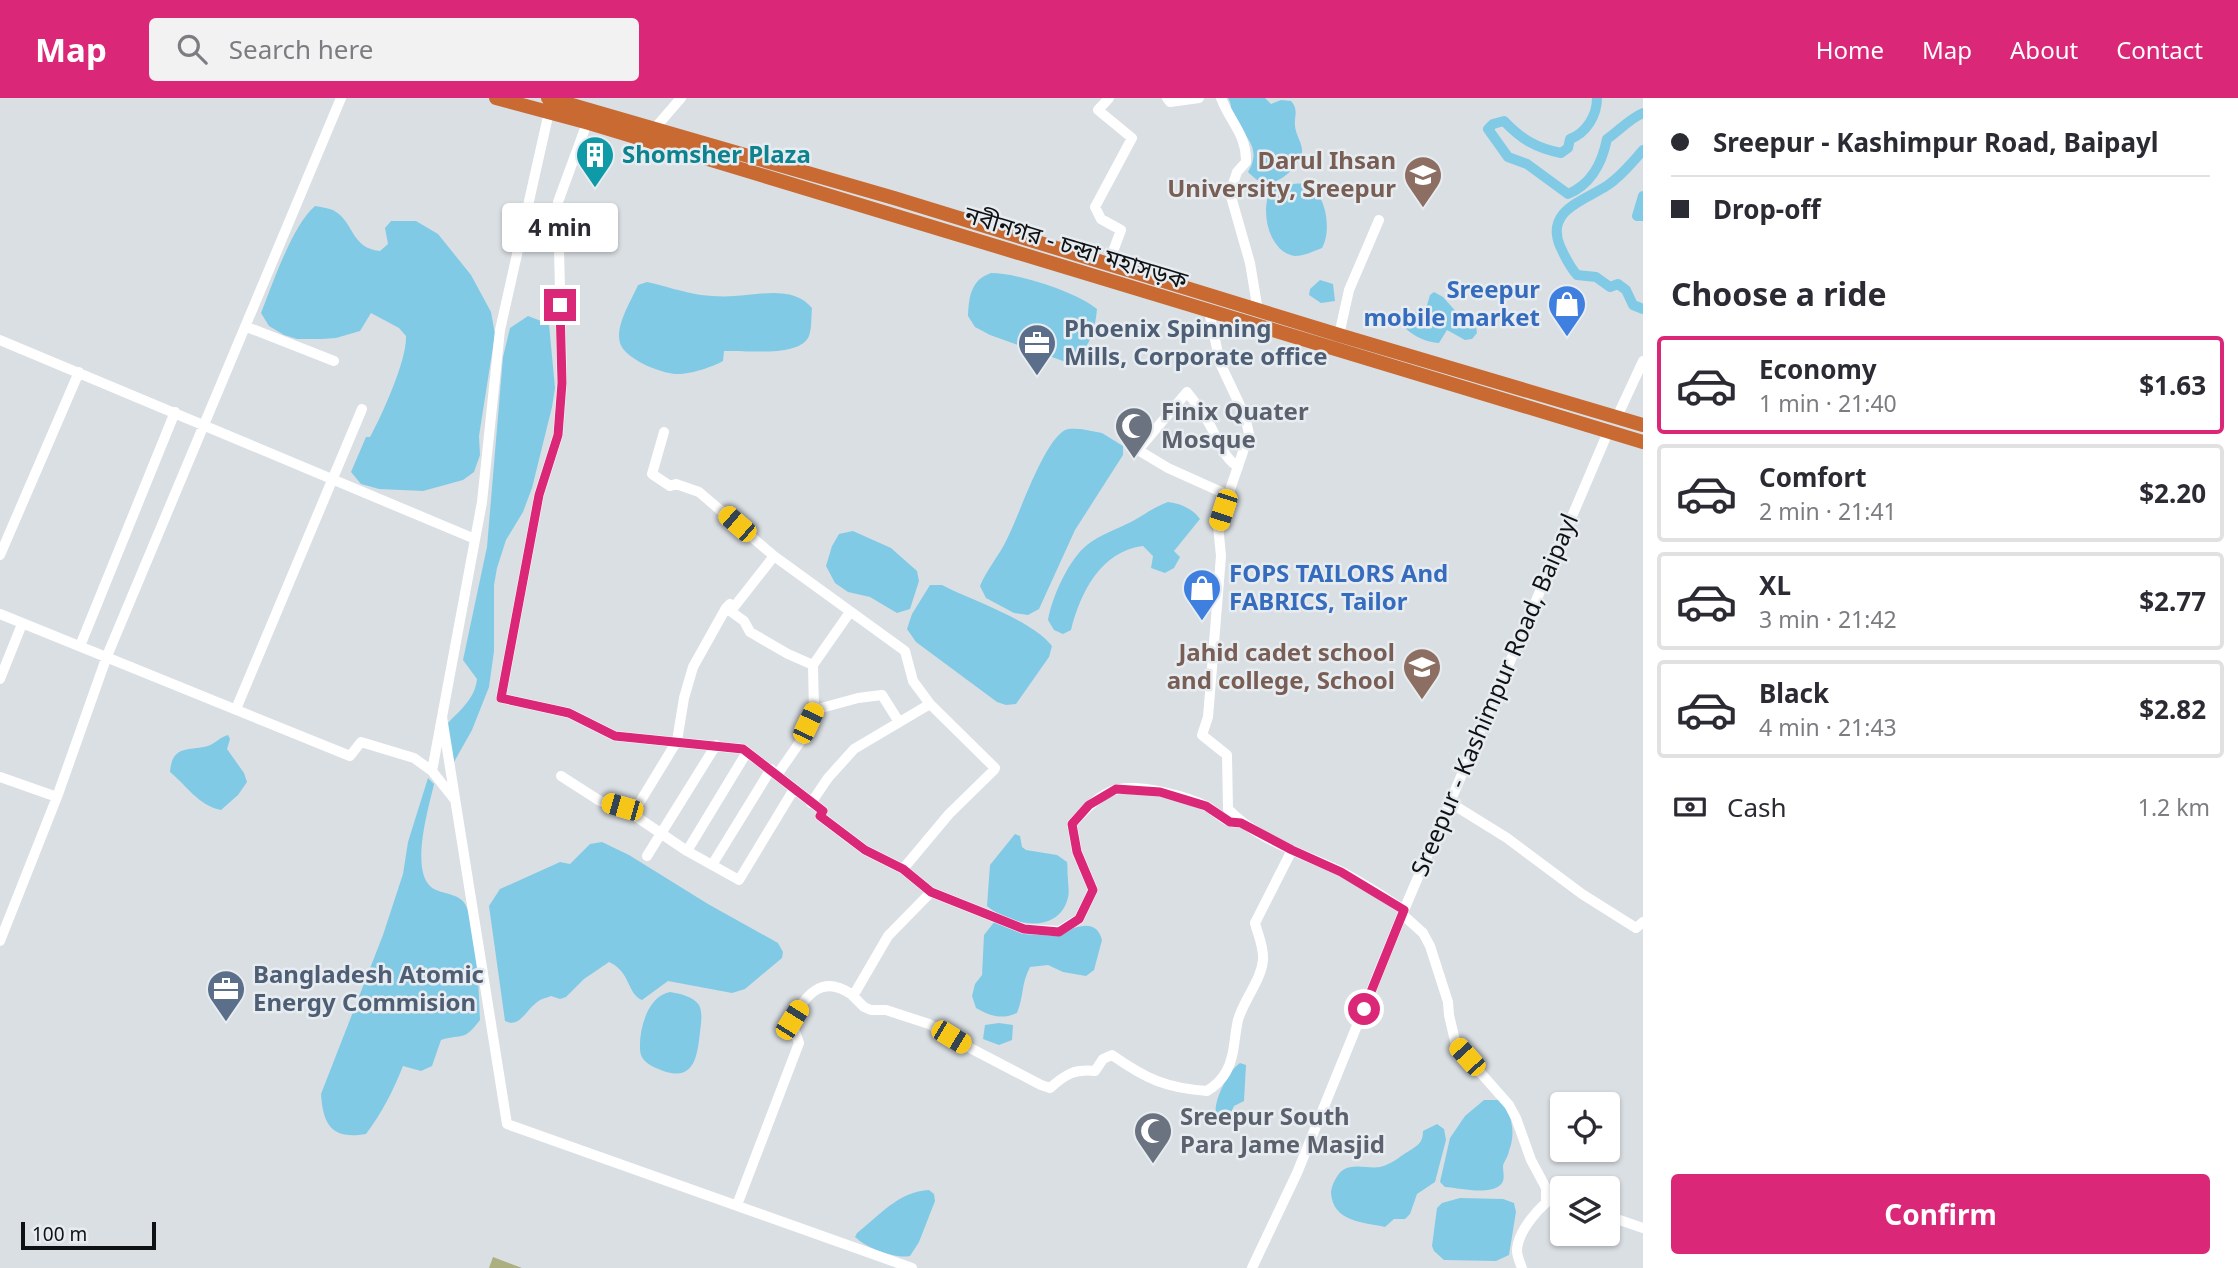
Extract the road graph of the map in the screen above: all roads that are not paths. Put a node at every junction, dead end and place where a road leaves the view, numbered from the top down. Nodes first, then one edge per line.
1 (341, 98) edge
2 (496, 98) edge
3 (681, 98) edge
4 (1109, 98) edge
5 (1167, 98) edge
6 (1199, 98) edge
7 (1221, 98) edge
8 (548, 105) edge
9 (587, 123) junction
10 (655, 128) junction
11 (1379, 220) dead end
12 (1108, 265) junction
13 (1209, 311) junction
14 (1258, 311) junction
15 (247, 327) junction
16 (1339, 335) junction
17 (0, 340) edge
18 (1643, 360) edge
19 (334, 361) dead end
20 (79, 372) junction
21 (362, 409) dead end
22 (175, 412) junction
23 (1617, 417) junction
24 (206, 425) junction
25 (1643, 425) edge
26 (664, 432) dead end
27 (1608, 432) junction
28 (1643, 442) edge
29 (1238, 467) junction
30 (331, 480) junction
31 (1228, 495) junction
32 (475, 539) junction
33 (0, 555) edge
34 (774, 556) junction
35 (726, 608) junction
36 (850, 612) junction
37 (0, 614) edge
38 (22, 624) junction
39 (80, 646) junction
40 (107, 656) junction
41 (813, 665) junction
42 (0, 679) edge
43 (930, 704) junction
44 (236, 709) junction
45 (814, 710) junction
46 (442, 717) junction
47 (899, 722) junction
48 (677, 741) junction
49 (716, 745) junction
50 (747, 752) junction
51 (432, 771) junction
52 (774, 772) junction
53 (561, 776) dead end
54 (0, 777) edge
55 (794, 789) junction
56 (57, 797) junction
57 (455, 801) junction
58 (1449, 802) junction
59 (811, 803) junction
60 (632, 815) junction
61 (1241, 823) junction
62 (661, 835) junction
63 (1292, 850) junction
64 (687, 851) junction
65 (647, 856) dead end
66 (712, 865) junction
67 (903, 869) junction
68 (931, 892) junction
69 (1403, 912) junction
70 (1643, 922) edge
71 (3, 927) edge
72 (0, 941) edge
73 (851, 994) junction
74 (1550, 1199) edge
75 (1546, 1201) junction
76 (737, 1205) junction
77 (1620, 1220) edge
78 (1643, 1228) edge
79 (912, 1268) edge
80 (1252, 1268) edge
81 (1522, 1268) edge

1 - 15 street
2 - 8 highway, নবীনগর - চন্দ্রা মহাসড়ক
3 - 10 street
4 - 12 street
5 - 6 street
7 - 14 street
8 - 9 highway, নবীনগর - চন্দ্রা মহাসড়ক
8 - 10 highway, নবীনগর - চন্দ্রা মহাসড়ক
8 - 32 street
9 - 13 highway, নবীনগর - চন্দ্রা মহাসড়ক
9 - 48 street
10 - 12 highway, নবীনগর - চন্দ্রা মহাসড়ক
11 - 16 street
12 - 14 highway, নবীনগর - চন্দ্রা মহাসড়ক
13 - 27 highway, নবীনগর - চন্দ্রা মহাসড়ক
13 - 29 street
14 - 16 highway, নবীনগর - চন্দ্রা মহাসড়ক
15 - 19 street
15 - 24 street
16 - 23 highway, নবীনগর - চন্দ্রা মহাসড়ক
17 - 20 street
18 - 23 street
20 - 22 street
20 - 33 street
21 - 30 street
22 - 24 street
22 - 39 street
23 - 25 highway, নবীনগর - চন্দ্রা মহাসড়ক
24 - 30 street
24 - 40 street
26 - 34 street
27 - 28 highway, নবীনগর - চন্দ্রা মহাসড়ক
27 - 58 street, Sreepur - Kashimpur Road, Baipayl
29 - 31 street
29 - 31 street
30 - 32 street
30 - 44 street
31 - 61 street
32 - 46 street
34 - 35 street
34 - 36 street
35 - 41 street
35 - 48 street
36 - 41 street
36 - 43 street
37 - 38 street
38 - 39 street
38 - 42 street
39 - 40 street
40 - 44 street
40 - 56 street
41 - 45 street
43 - 47 street
43 - 67 street
44 - 51 street
45 - 47 street
45 - 52 street
46 - 51 street
46 - 57 street
47 - 59 street
48 - 49 street
48 - 60 street
49 - 50 street
49 - 62 street
50 - 52 street
50 - 64 street
51 - 57 street
52 - 55 street
52 - 66 street
53 - 60 street
54 - 56 street
55 - 59 street
55 - 66 street
56 - 71 street
57 - 76 street
58 - 69 street, Sreepur - Kashimpur Road, Baipayl
58 - 70 street
59 - 67 street
60 - 62 street
61 - 63 street
61 - 68 street
62 - 64 street
62 - 65 street
63 - 69 street
63 - 73 street
64 - 66 street
67 - 68 street
68 - 73 street
69 - 75 street
69 - 80 street, Sreepur - Kashimpur Road, Baipayl
71 - 72 street
73 - 76 street
74 - 75 street
75 - 81 street
76 - 79 street
77 - 78 street

